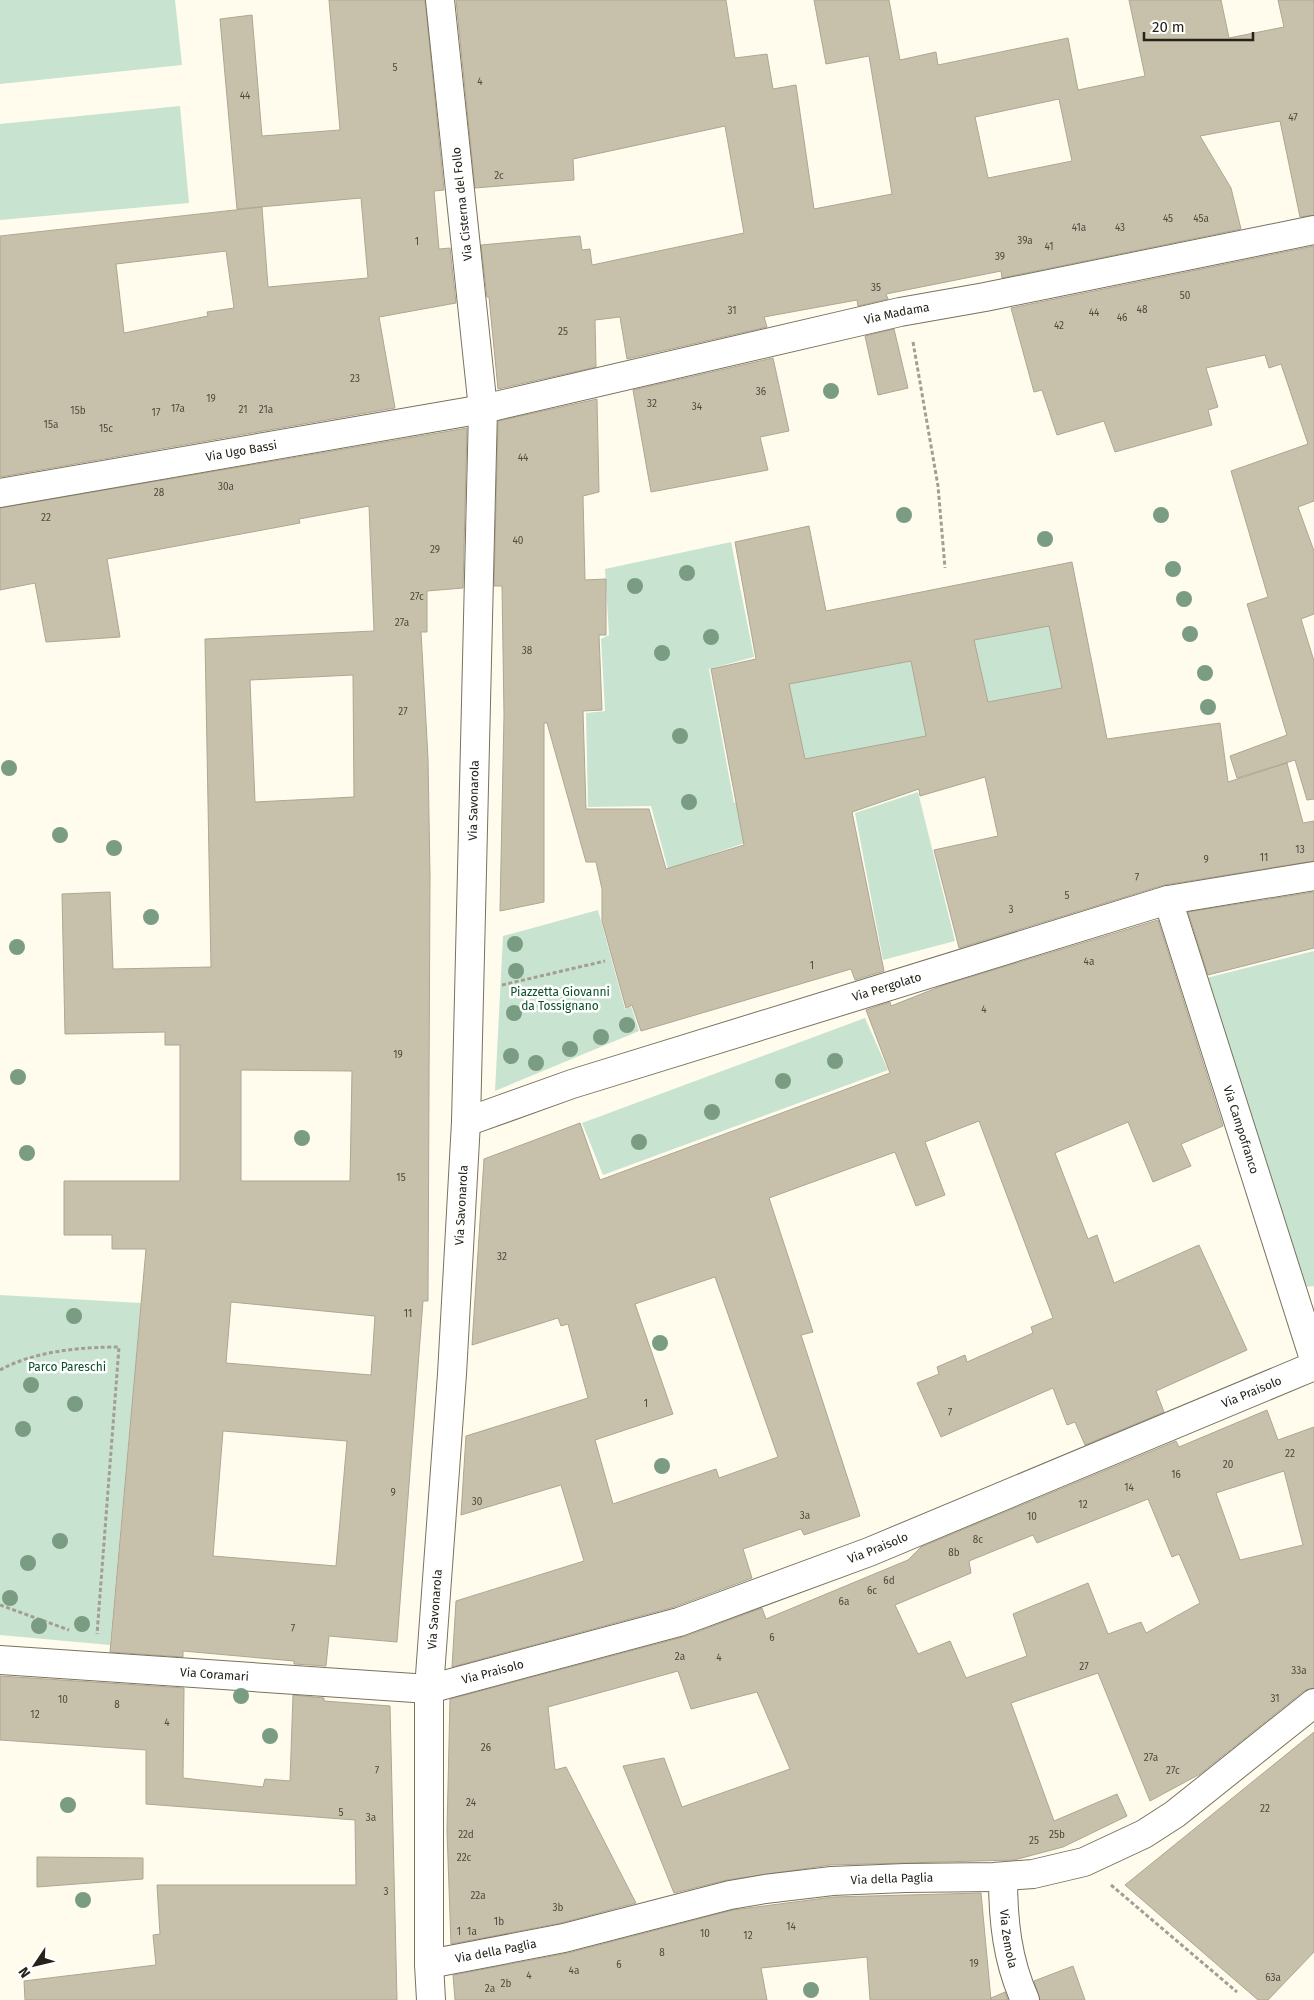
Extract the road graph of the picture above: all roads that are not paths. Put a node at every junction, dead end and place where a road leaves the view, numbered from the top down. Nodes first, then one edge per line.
1 (440, 0) edge
2 (1314, 230) edge
3 (483, 409) junction
4 (0, 493) edge
5 (1314, 876) edge
6 (1168, 900) junction
7 (466, 1122) junction
8 (1314, 1359) edge
9 (1314, 1366) edge
10 (0, 1660) edge
11 (429, 1689) junction
12 (1314, 1703) edge
13 (1003, 1877) junction
14 (429, 1964) junction
15 (431, 2000) edge
16 (1025, 2000) edge

1 - 3 street, Via Cisterna del Follo
2 - 3 street, Via Madama
3 - 4 street, Via Ugo Bassi
3 - 7 street, Via Savonarola
5 - 6 street, Via Pergolato
6 - 7 street, Via Pergolato
6 - 8 street, Via Campofranco
7 - 11 street, Via Savonarola
9 - 11 street, Via Praisolo
10 - 11 street, Via Coramari
11 - 14 street, Via Savonarola
12 - 13 street, Via della Paglia
13 - 14 street, Via della Paglia
13 - 16 street, Via Zemola
14 - 15 street, Via Savonarola

